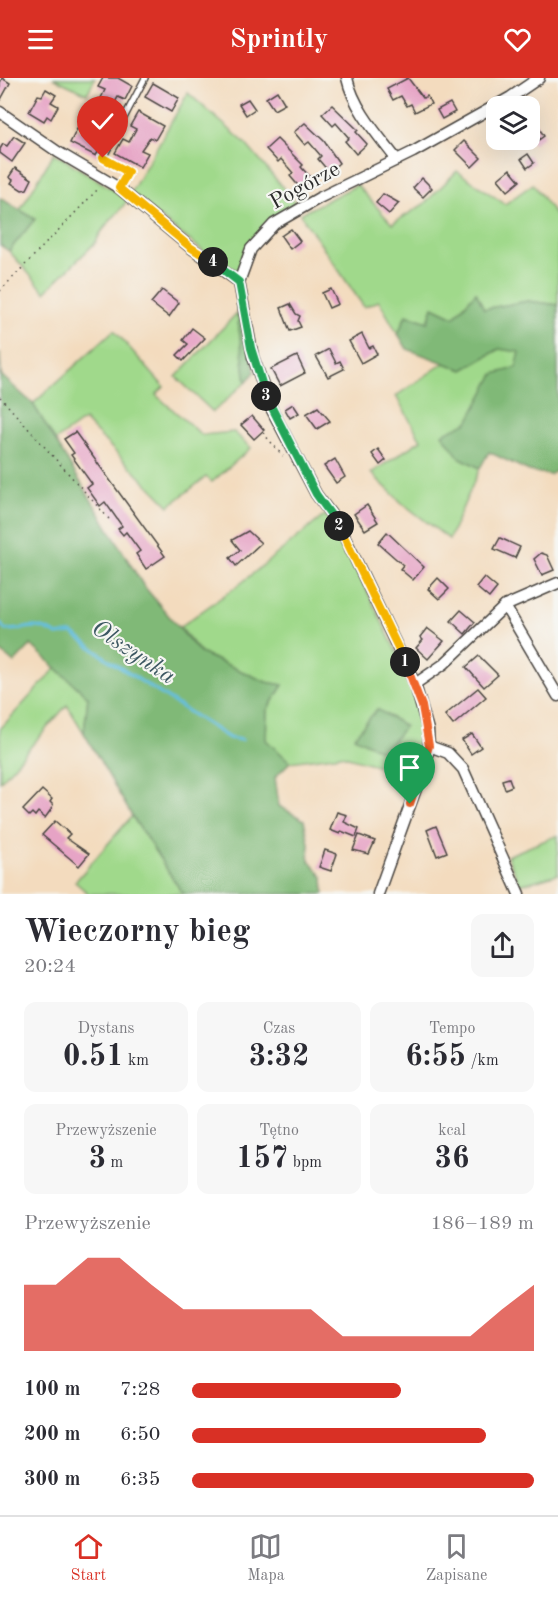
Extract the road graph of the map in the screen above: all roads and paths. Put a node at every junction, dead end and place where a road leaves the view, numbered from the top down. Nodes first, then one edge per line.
1 (146, 78) edge
2 (347, 78) edge
3 (539, 78) edge
4 (0, 112) edge
5 (397, 160) junction
6 (107, 180) junction
7 (119, 188) junction
8 (239, 282) junction
9 (0, 291) edge
10 (0, 397) edge
11 (263, 433) dead end
12 (287, 461) dead end
13 (109, 519) dead end
14 (558, 583) edge
15 (505, 606) junction
16 (415, 684) junction
17 (558, 696) edge
18 (429, 746) junction
19 (378, 894) edge
20 (519, 894) edge

1 - 7 lane
2 - 5 street
3 - 5 street, Pogórze
4 - 6 street
5 - 8 street, Pogórze
6 - 7 street
6 - 9 path
7 - 8 street
8 - 16 street
10 - 13 path
11 - 12 path
14 - 15 street
15 - 16 street
15 - 17 street
16 - 18 street
18 - 19 street
18 - 20 street

